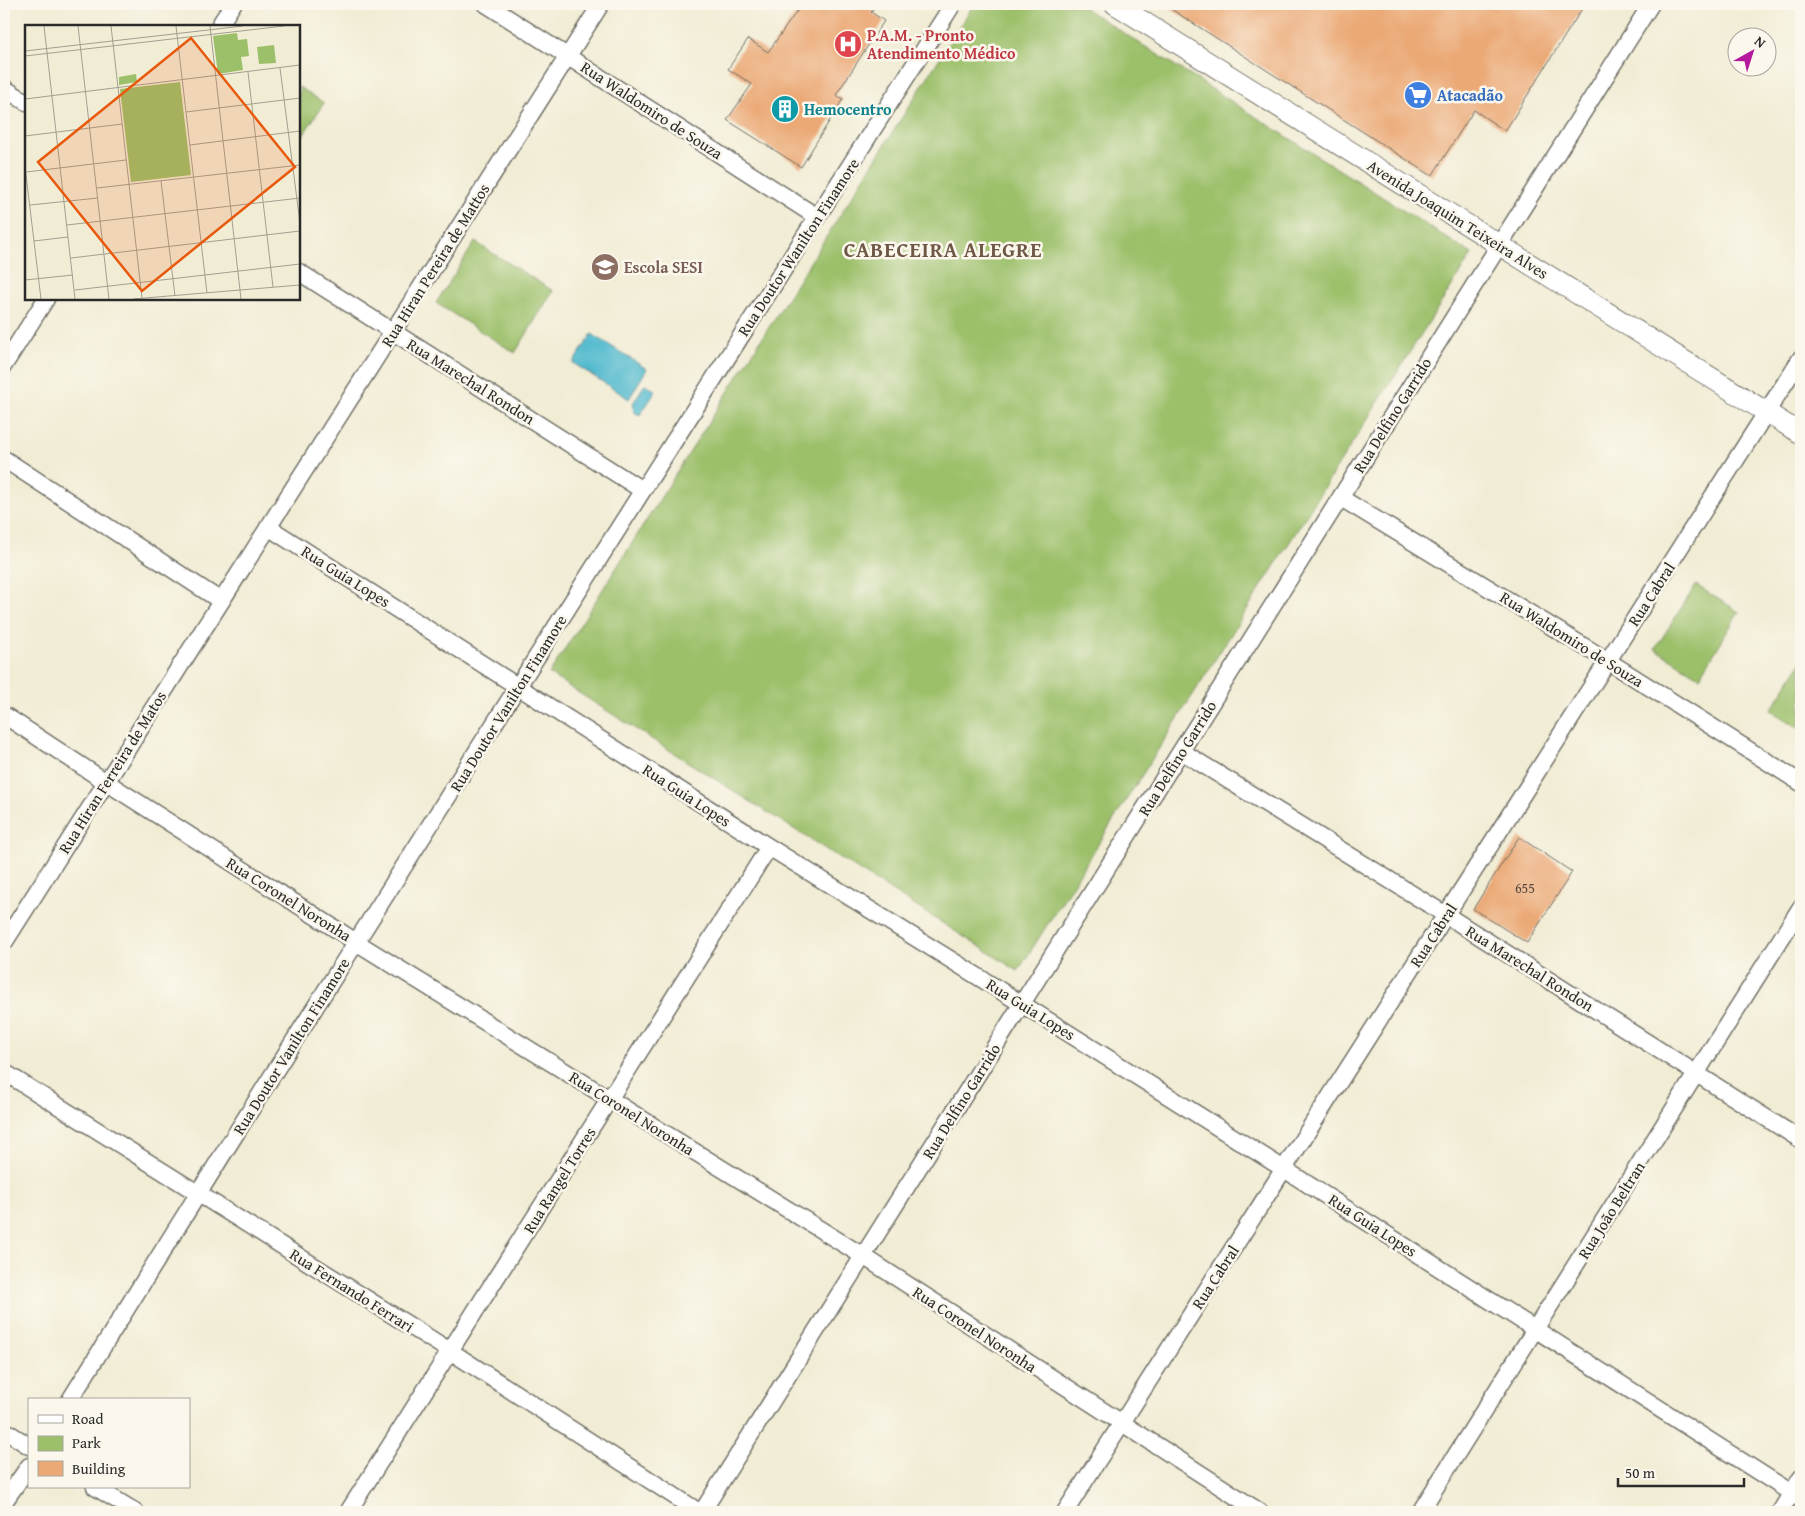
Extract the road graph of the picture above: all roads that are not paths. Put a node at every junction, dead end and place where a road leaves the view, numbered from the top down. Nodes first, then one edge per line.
1 (233, 4) edge
2 (486, 4) edge
3 (601, 4) edge
4 (953, 4) edge
5 (1115, 4) edge
6 (1651, 4) edge
7 (220, 25) edge
8 (568, 56) junction
9 (4, 88) edge
10 (25, 101) edge
11 (817, 217) junction
12 (1499, 245) junction
13 (300, 273) edge
14 (45, 300) edge
15 (393, 331) junction
16 (1801, 358) edge
17 (4, 365) edge
18 (1767, 412) junction
19 (1801, 434) edge
20 (4, 459) edge
21 (642, 490) junction
22 (1340, 498) junction
23 (268, 527) junction
24 (221, 601) junction
25 (1608, 661) junction
26 (519, 686) junction
27 (4, 715) edge
28 (1181, 751) junction
29 (106, 782) junction
30 (1801, 784) edge
31 (769, 848) junction
32 (1801, 908) edge
33 (1446, 915) junction
34 (356, 942) junction
35 (4, 943) edge
36 (1022, 1004) junction
37 (4, 1072) edge
38 (1696, 1074) junction
39 (610, 1100) junction
40 (1801, 1140) edge
41 (1284, 1169) junction
42 (197, 1194) junction
43 (863, 1256) junction
44 (1536, 1329) junction
45 (450, 1351) junction
46 (71, 1398) edge
47 (1122, 1423) junction
48 (4, 1430) edge
49 (28, 1445) edge
50 (28, 1467) edge
51 (1801, 1478) edge
52 (98, 1488) edge
53 (1797, 1496) edge
54 (4, 1502) edge
55 (136, 1512) edge
56 (348, 1512) edge
57 (700, 1512) edge
58 (1065, 1512) edge
59 (1260, 1512) edge
60 (1420, 1512) edge
61 (1780, 1512) edge

1 - 7 street
2 - 8 street, Rua Waldomiro de Souza
3 - 8 street, Rua Hiran Pereira de Mattos
4 - 11 street, Rua Doutor Wanilton Finamore
5 - 12 street, Avenida Joaquim Teixeira Alves
6 - 12 street, Rua Delfino Garrido
8 - 11 street, Rua Waldomiro de Souza
8 - 15 street, Rua Hiran Pereira de Mattos
9 - 10 street
11 - 21 street, Rua Doutor Wanilton Finamore
12 - 18 street, Avenida Joaquim Teixeira Alves
12 - 22 street, Rua Delfino Garrido
13 - 15 street, Rua Marechal Rondon
14 - 17 street
15 - 21 street, Rua Marechal Rondon
15 - 23 street, Rua Hiran Pereira de Mattos
16 - 18 street, Rua Cabral
18 - 19 street, Avenida Joaquim Teixeira Alves
18 - 25 street, Rua Cabral
20 - 24 street
21 - 26 street, Rua Doutor Vanilton Finamore
22 - 25 street, Rua Waldomiro de Souza
22 - 28 street, Rua Delfino Garrido
23 - 24 street, Rua Hiran Pereira de Mattos
23 - 26 street, Rua Guia Lopes
24 - 29 street, Rua Hiran Ferreira de Matos
25 - 30 street, Rua Waldomiro de Souza
25 - 33 street, Rua Cabral
26 - 31 street, Rua Guia Lopes
26 - 34 street, Rua Doutor Vanilton Finamore
27 - 29 street, Rua Coronel Noronha
28 - 33 street, Rua Marechal Rondon
28 - 36 street, Rua Delfino Garrido
29 - 34 street, Rua Coronel Noronha
29 - 35 street, Rua Hiran Ferreira de Matos
31 - 36 street, Rua Guia Lopes
31 - 39 street, Rua Rangel Torres
32 - 38 street, Rua João Beltran
33 - 38 street, Rua Marechal Rondon
33 - 41 street, Rua Cabral
34 - 39 street, Rua Coronel Noronha
34 - 42 street, Rua Doutor Vanilton Finamore
36 - 41 street, Rua Guia Lopes
36 - 43 street, Rua Delfino Garrido
37 - 42 street, Rua Fernando Ferrari
38 - 40 street, Rua Marechal Rondon
38 - 44 street, Rua João Beltran
39 - 43 street, Rua Coronel Noronha
39 - 45 street, Rua Rangel Torres
41 - 44 street, Rua Guia Lopes
41 - 47 street, Rua Cabral
42 - 45 street, Rua Fernando Ferrari
42 - 46 street, Rua Doutor Vanilton Finamore
43 - 47 street, Rua Coronel Noronha
43 - 57 street, Rua Delfino Garrido
44 - 53 street, Rua Guia Lopes
44 - 60 street, Rua João Beltran
45 - 56 street, Rua Rangel Torres
45 - 57 street, Rua Fernando Ferrari
47 - 58 street, Rua Cabral
47 - 59 street, Rua Coronel Noronha
48 - 49 street
50 - 54 street
51 - 53 street
52 - 55 street
53 - 61 street

